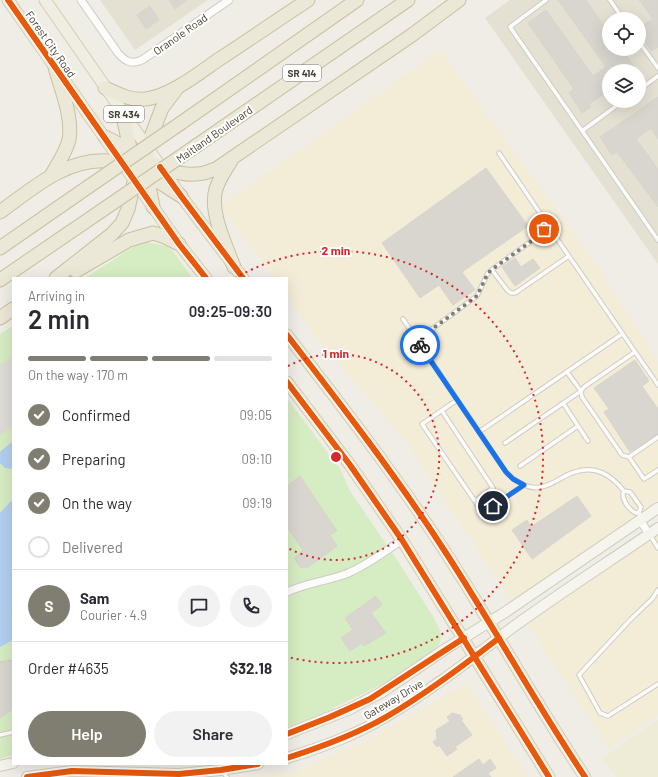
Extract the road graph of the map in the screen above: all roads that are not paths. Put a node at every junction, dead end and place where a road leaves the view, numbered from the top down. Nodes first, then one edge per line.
1 (8, 0) edge
2 (45, 0) edge
3 (81, 0) edge
4 (229, 0) edge
5 (308, 0) edge
6 (357, 0) edge
7 (408, 0) edge
8 (459, 0) edge
9 (546, 0) edge
10 (610, 0) edge
11 (618, 12) edge
12 (646, 52) edge
13 (55, 67) junction
14 (658, 68) edge
15 (658, 76) edge
16 (103, 85) junction
17 (646, 85) edge
18 (180, 86) junction
19 (613, 108) edge
20 (122, 112) junction
21 (582, 131) junction
22 (105, 137) junction
23 (131, 152) junction
24 (499, 153) dead end
25 (146, 154) junction
26 (235, 155) junction
27 (121, 162) junction
28 (134, 167) junction
29 (160, 167) junction
30 (147, 175) junction
31 (51, 176) junction
32 (135, 181) junction
33 (181, 196) junction
34 (153, 207) junction
35 (0, 212) edge
36 (542, 216) junction
37 (657, 234) edge
38 (658, 240) edge
39 (179, 244) junction
40 (0, 248) edge
41 (569, 256) junction
42 (234, 266) junction
43 (492, 270) junction
44 (57, 277) edge
45 (66, 277) edge
46 (205, 277) edge
47 (242, 277) edge
48 (0, 280) edge
49 (12, 310) edge
50 (0, 318) edge
51 (403, 319) dead end
52 (622, 334) junction
53 (288, 336) edge
54 (417, 340) junction
55 (635, 352) junction
56 (567, 372) junction
57 (288, 383) edge
58 (658, 385) edge
59 (580, 392) junction
60 (457, 400) junction
61 (563, 403) junction
62 (442, 411) junction
63 (578, 426) junction
64 (479, 432) junction
65 (658, 437) edge
66 (588, 441) dead end
67 (505, 443) dead end
68 (629, 457) junction
69 (520, 466) dead end
70 (658, 470) edge
71 (524, 485) junction
72 (624, 490) junction
73 (475, 501) junction
74 (658, 508) edge
75 (639, 516) junction
76 (658, 528) edge
77 (649, 534) junction
78 (402, 540) junction
79 (658, 548) edge
80 (658, 590) edge
81 (288, 592) edge
82 (490, 622) junction
83 (464, 638) junction
84 (499, 638) junction
85 (476, 656) junction
86 (658, 684) edge
87 (12, 732) edge
88 (288, 734) edge
89 (0, 735) edge
90 (288, 758) edge
91 (12, 762) edge
92 (248, 765) edge
93 (0, 766) edge
94 (238, 766) edge
95 (224, 774) edge
96 (27, 777) edge
97 (549, 777) edge
98 (585, 777) edge

1 - 13 main road, Forest City Road / SR 434
2 - 16 main road, Forest City Road / SR 434
3 - 4 street, Oranole Road
5 - 18 highway
6 - 40 highway, SR 414, bridge
7 - 48 highway, Maitland Boulevard / SR 414, bridge
8 - 26 highway
9 - 21 lane
10 - 11 lane
12 - 14 lane
13 - 22 main road, Forest City Road / SR 434
13 - 31 highway
15 - 17 lane
16 - 18 highway
16 - 20 main road, SR 434
18 - 25 highway
19 - 21 lane
20 - 23 highway
20 - 25 main road, SR 434
21 - 37 lane
22 - 23 highway
22 - 27 main road, SR 434
23 - 25 highway
23 - 28 highway
24 - 36 lane
25 - 29 highway
25 - 30 highway
26 - 29 highway
26 - 42 highway
27 - 28 highway
27 - 31 highway
27 - 32 main road, SR 434
28 - 30 highway
28 - 32 highway
29 - 33 main road
30 - 33 highway
30 - 34 highway
31 - 35 highway
32 - 34 main road, SR 434
32 - 44 highway
33 - 42 main road
34 - 39 main road, SR 434
36 - 41 lane
36 - 43 lane
37 - 38 lane
39 - 45 highway
39 - 46 main road, SR 434
41 - 43 lane
41 - 52 lane
42 - 47 main road
43 - 54 lane
49 - 50 highway
51 - 54 lane
52 - 55 lane
52 - 56 lane
53 - 82 main road
54 - 60 lane
55 - 58 lane
55 - 59 lane
56 - 59 lane
56 - 64 lane
57 - 78 main road
59 - 61 lane
59 - 68 lane
60 - 62 lane
60 - 64 lane
61 - 63 lane
61 - 67 lane
62 - 73 lane
62 - 73 lane
63 - 66 lane
63 - 69 lane
64 - 71 lane
65 - 68 lane
68 - 70 lane
71 - 72 lane
71 - 73 lane
72 - 75 lane
72 - 75 lane
74 - 75 street, Gateway Drive
75 - 77 street
75 - 82 street, Gateway Drive
76 - 77 street, Gateway Drive
77 - 79 lane
77 - 84 street, Gateway Drive
78 - 81 street
78 - 83 main road
80 - 86 lane
82 - 83 street, Gateway Drive
82 - 84 main road
83 - 85 main road
83 - 88 street, Gateway Drive
84 - 85 street, Gateway Drive
84 - 98 main road
85 - 90 street, Gateway Drive
85 - 97 main road
87 - 89 lane
91 - 93 street
92 - 94 street
94 - 95 street
95 - 96 street

